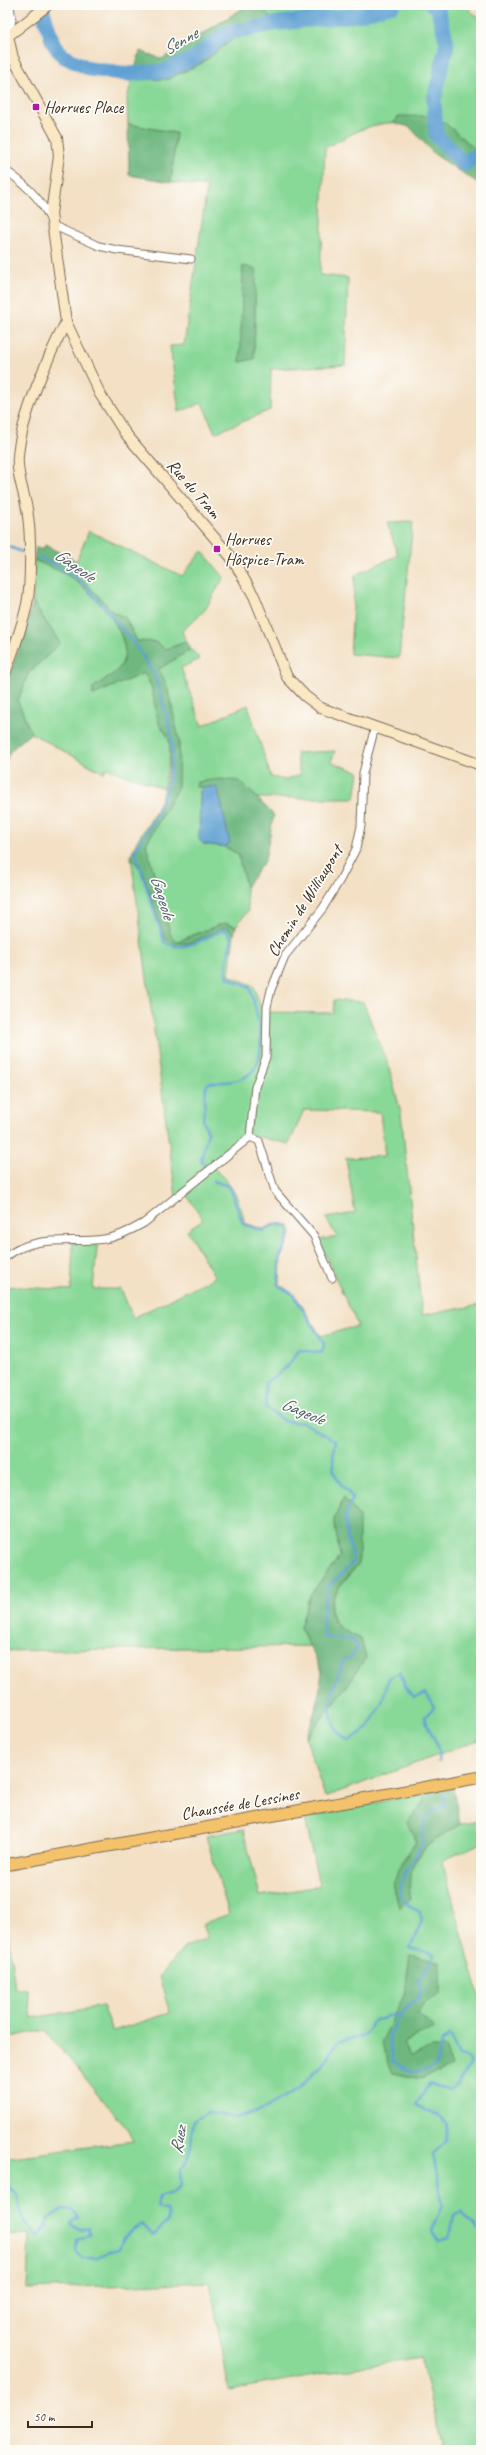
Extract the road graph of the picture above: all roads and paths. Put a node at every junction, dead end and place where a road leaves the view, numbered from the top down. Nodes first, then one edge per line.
1 (10, 5) edge
2 (47, 6) edge
3 (6, 35) edge
4 (5, 170) edge
5 (52, 225) junction
6 (191, 259) dead end
7 (66, 322) junction
8 (5, 674) edge
9 (375, 727) junction
10 (481, 764) edge
11 (250, 1137) junction
12 (5, 1258) edge
13 (332, 1278) dead end
14 (481, 1777) edge
15 (5, 1865) edge

1 - 3 street
2 - 3 street
3 - 5 street, Rue du Tram
4 - 5 street
5 - 6 street
5 - 7 street, Rue du Tram
7 - 8 street
7 - 9 street, Rue du Tram
9 - 10 street, Rue du Tram
9 - 11 street, Chemin de Williaupont
11 - 12 street
11 - 13 street
14 - 15 main road, Chaussée de Lessines

